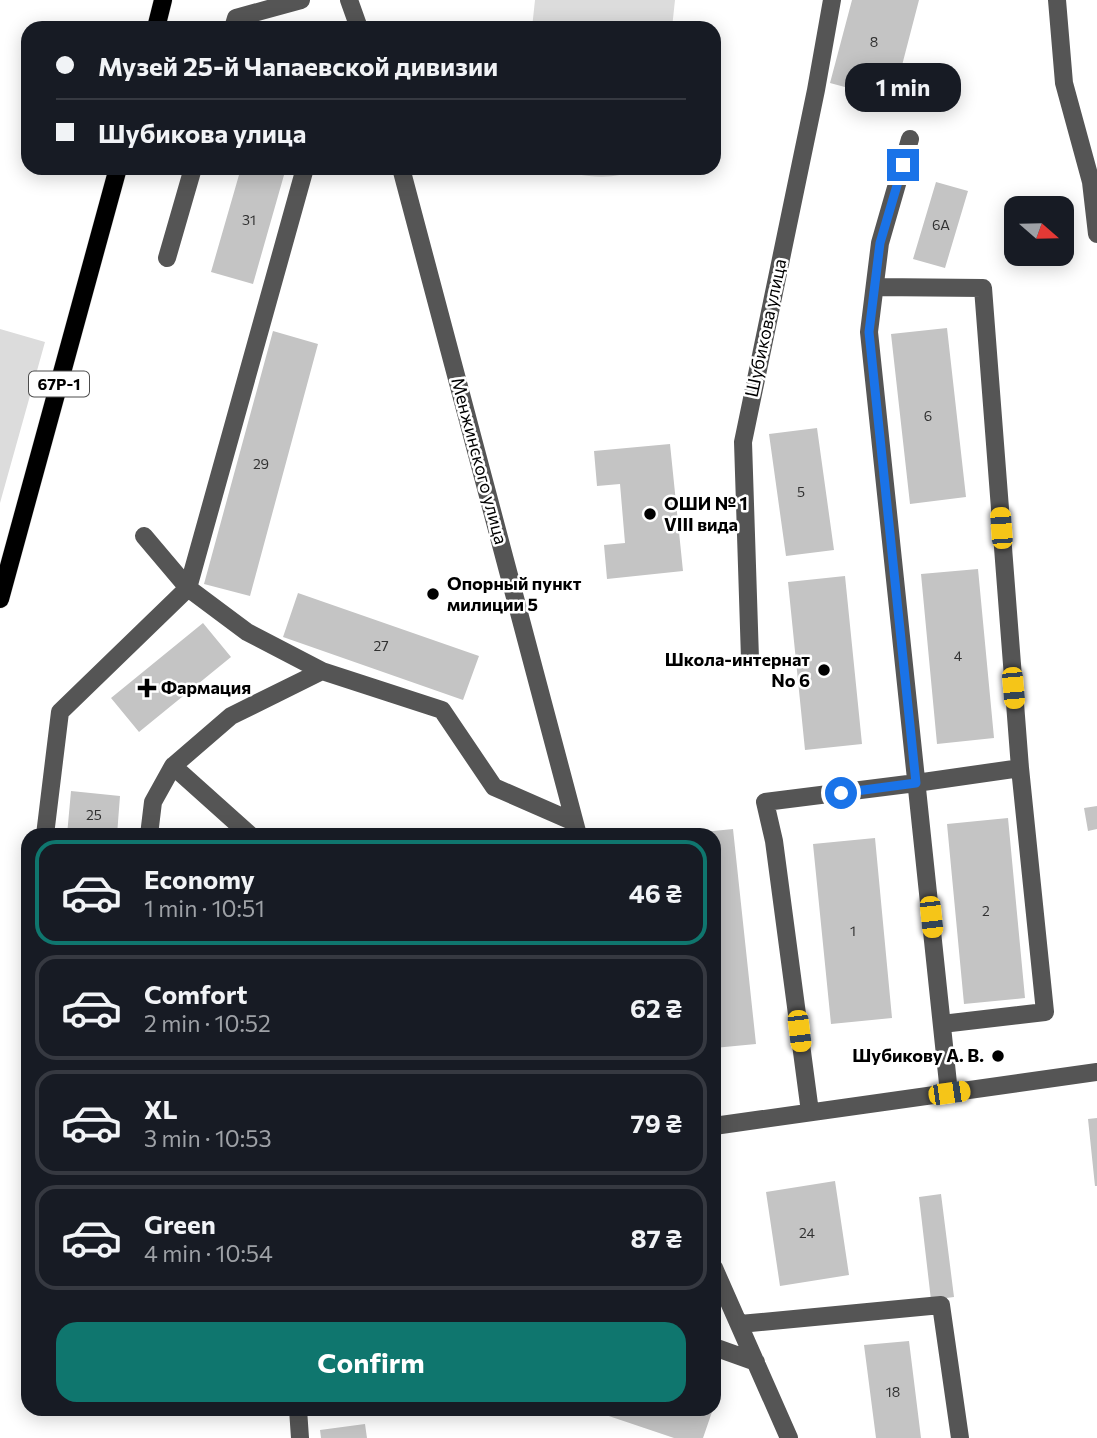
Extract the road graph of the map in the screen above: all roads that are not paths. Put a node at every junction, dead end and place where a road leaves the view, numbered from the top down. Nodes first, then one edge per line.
1 (163, 0) edge
2 (301, 0) edge
3 (349, 0) edge
4 (832, 0) edge
5 (1057, 0) edge
6 (158, 21) edge
7 (235, 21) edge
8 (354, 21) edge
9 (910, 139) dead end
10 (116, 175) edge
11 (191, 175) edge
12 (303, 175) edge
13 (403, 175) edge
14 (1097, 234) edge
15 (167, 258) dead end
16 (875, 288) junction
17 (144, 536) dead end
18 (188, 588) junction
19 (0, 599) edge
20 (750, 659) dead end
21 (322, 671) junction
22 (173, 766) junction
23 (1020, 768) junction
24 (916, 783) junction
25 (47, 828) edge
26 (150, 828) edge
27 (242, 828) edge
28 (576, 828) edge
29 (942, 1024) junction
30 (1097, 1072) edge
31 (949, 1093) junction
32 (810, 1112) junction
33 (721, 1125) edge
34 (721, 1283) edge
35 (740, 1324) junction
36 (721, 1350) edge
37 (756, 1362) junction
38 (298, 1416) edge
39 (300, 1438) edge
40 (789, 1438) edge
41 (960, 1438) edge

1 - 6 main road
2 - 7 street
3 - 8 street
4 - 20 street, Шубикова улица
5 - 14 street
9 - 16 street
10 - 19 main road, 67Р-1
11 - 15 street
12 - 18 street
13 - 28 street, Менжинского улица
16 - 23 street
16 - 24 street
17 - 18 street
18 - 21 street
18 - 25 street
21 - 22 street
21 - 28 street
22 - 26 street
22 - 27 street
23 - 24 street
23 - 29 street
24 - 29 street
24 - 32 street
29 - 31 street
30 - 31 street
31 - 32 street
32 - 33 street
34 - 35 street
35 - 37 street
35 - 41 street
36 - 37 street
37 - 40 street
38 - 39 street

